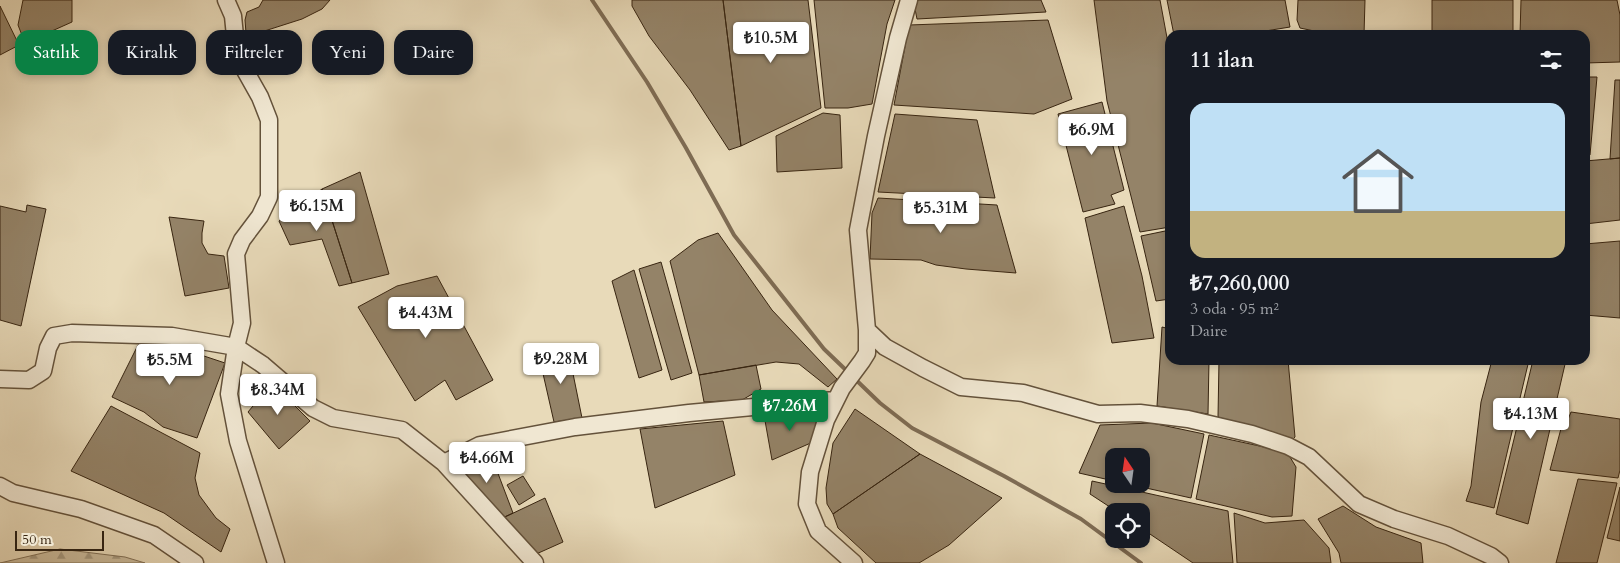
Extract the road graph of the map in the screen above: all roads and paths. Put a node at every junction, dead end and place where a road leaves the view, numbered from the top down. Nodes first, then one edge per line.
1 (226, 0) edge
2 (909, 0) edge
3 (867, 330) junction
4 (236, 347) junction
5 (0, 379) edge
6 (839, 394) junction
7 (444, 463) junction
8 (0, 486) edge
9 (195, 563) edge
10 (276, 563) edge
11 (535, 563) edge
12 (854, 563) edge
13 (1500, 563) edge

1 - 4 street
2 - 3 street
3 - 6 street
3 - 13 street
4 - 5 street
4 - 7 street
4 - 10 street
6 - 7 street
6 - 12 street
7 - 11 street
8 - 9 street

